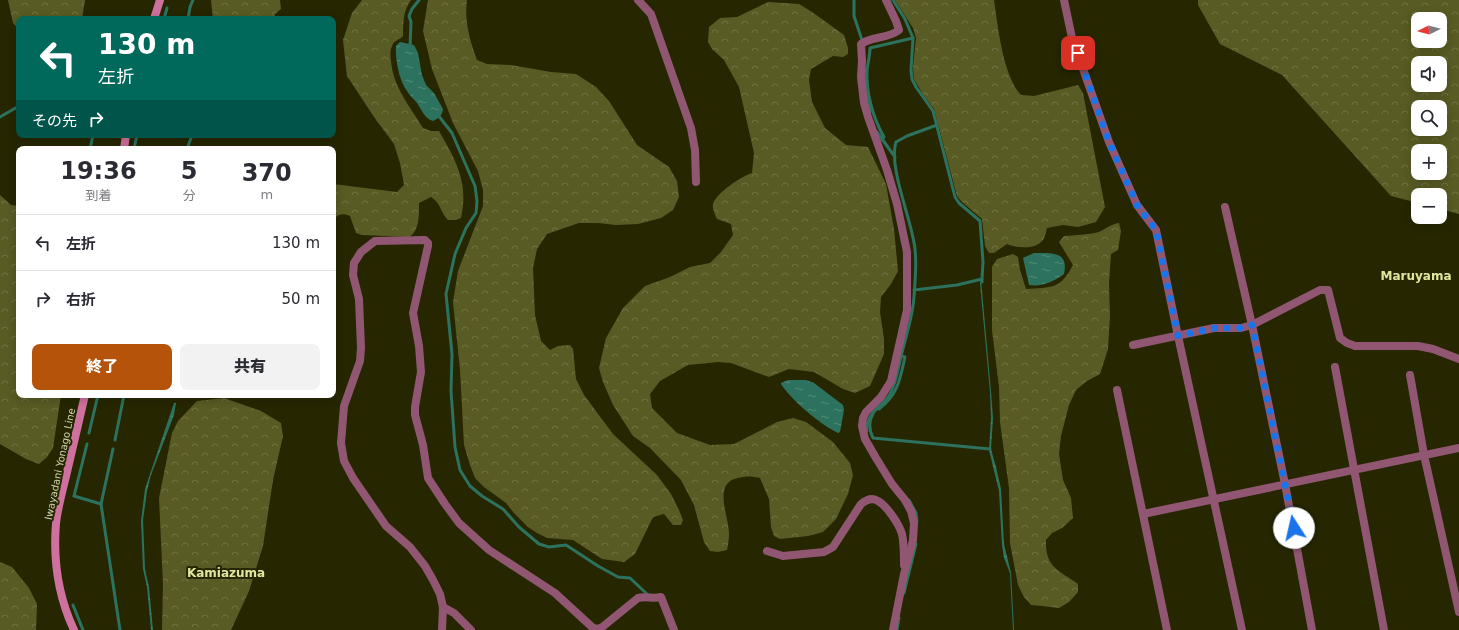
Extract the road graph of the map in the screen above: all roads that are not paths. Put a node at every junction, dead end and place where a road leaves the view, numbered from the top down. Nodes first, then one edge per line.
1 (160, 0) edge
2 (638, 0) edge
3 (886, 0) edge
4 (1064, 0) edge
5 (155, 16) edge
6 (696, 182) dead end
7 (1225, 207) dead end
8 (1252, 325) junction
9 (1178, 336) junction
10 (1133, 345) dead end
11 (1459, 359) edge
12 (1335, 367) dead end
13 (1410, 375) dead end
14 (1117, 390) dead end
15 (84, 398) edge
16 (1459, 448) edge
17 (1424, 455) junction
18 (1354, 470) junction
19 (1285, 484) junction
20 (1214, 499) junction
21 (1143, 514) junction
22 (767, 551) dead end
23 (904, 574) junction
24 (443, 606) junction
25 (1459, 612) edge
26 (74, 630) edge
27 (442, 630) edge
28 (471, 630) edge
29 (674, 630) edge
30 (893, 630) edge
31 (1167, 630) edge
32 (1242, 630) edge
33 (1312, 630) edge
34 (1384, 630) edge

1 - 5 main road
2 - 6 street
3 - 23 street
4 - 9 street
7 - 8 street
8 - 9 street
8 - 11 street
8 - 19 street
9 - 10 street
9 - 20 street
12 - 18 street
13 - 17 street
14 - 21 street
15 - 26 main road, Iwayadani Yonago Line
16 - 17 street
17 - 18 street
17 - 25 street
18 - 19 street
18 - 34 street
19 - 20 street
19 - 33 street
20 - 21 street
20 - 32 street
21 - 31 street
22 - 23 street
23 - 30 street
24 - 27 street
24 - 28 street
24 - 29 street

